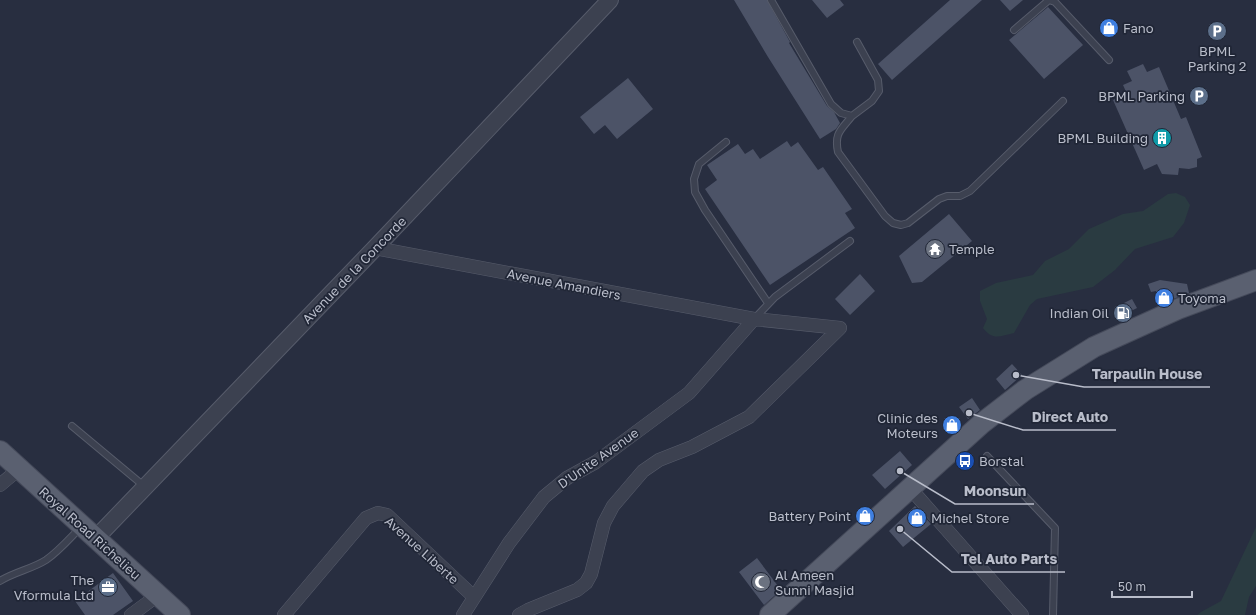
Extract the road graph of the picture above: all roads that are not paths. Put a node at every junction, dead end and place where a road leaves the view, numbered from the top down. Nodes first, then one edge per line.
1 (610, 0) edge
2 (770, 0) edge
3 (1014, 30) dead end
4 (857, 42) dead end
5 (1109, 60) dead end
6 (1063, 101) dead end
7 (852, 116) junction
8 (726, 142) dead end
9 (850, 241) dead end
10 (375, 248) junction
11 (1256, 280) edge
12 (768, 303) junction
13 (754, 319) junction
14 (72, 426) dead end
15 (0, 451) edge
16 (987, 456) dead end
17 (20, 469) junction
18 (0, 485) edge
19 (146, 487) junction
20 (910, 488) junction
21 (89, 532) junction
22 (0, 581) edge
23 (158, 595) junction
24 (474, 597) junction
25 (777, 613) edge
26 (1019, 614) edge
27 (131, 615) edge
28 (180, 615) edge
29 (284, 615) edge
30 (463, 615) edge
31 (519, 615) edge
32 (1053, 615) edge

1 - 10 street, Avenue de la Concorde
2 - 7 lane
3 - 5 lane
4 - 7 lane
6 - 7 lane
8 - 12 lane
9 - 12 lane
10 - 13 street, Avenue Amandiers
10 - 19 street, Avenue de la Concorde
11 - 20 main road
12 - 13 lane
13 - 24 street, D'Unite Avenue
13 - 31 street, Avenue Amandiers
14 - 19 lane
15 - 17 main road, Royal Road Richelieu
16 - 32 lane
17 - 18 street
17 - 21 main road, Royal Road Richelieu
19 - 21 street, Avenue de la Concorde
20 - 25 main road
20 - 26 street
21 - 22 lane
21 - 23 main road, Royal Road Richelieu
23 - 27 street
23 - 28 main road, Royal Road Richelieu
24 - 29 street, Avenue Liberte
24 - 30 street, D'Unite Avenue

